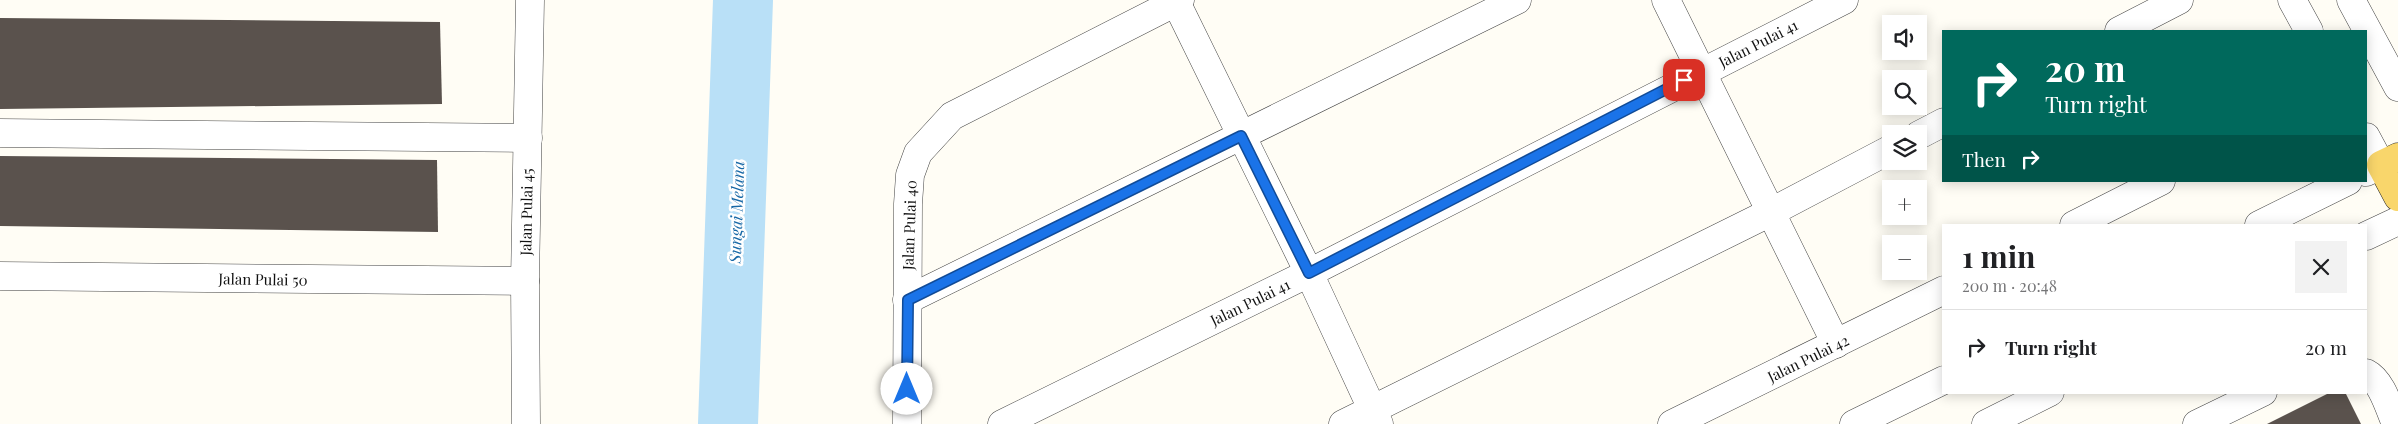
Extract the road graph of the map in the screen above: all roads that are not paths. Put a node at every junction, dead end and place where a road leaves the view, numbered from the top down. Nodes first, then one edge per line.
1 (530, 0) edge
2 (1517, 0) edge
3 (1666, 0) edge
4 (1844, 0) edge
5 (2179, 0) edge
6 (2292, 0) edge
7 (2351, 0) edge
8 (1178, 1) edge
9 (2121, 30) edge
10 (2308, 30) edge
11 (1702, 71) junction
12 (2398, 87) edge
13 (1942, 123) edge
14 (1927, 131) edge
15 (0, 134) edge
16 (1241, 136) junction
17 (528, 138) junction
18 (2367, 140) edge
19 (1882, 154) edge
20 (2382, 165) edge
21 (2159, 182) edge
22 (2346, 182) edge
23 (2398, 197) edge
24 (1770, 212) junction
25 (2398, 221) edge
26 (2076, 224) edge
27 (2261, 224) edge
28 (2367, 236) edge
29 (1309, 273) junction
30 (0, 276) edge
31 (525, 281) junction
32 (1942, 291) edge
33 (908, 300) junction
34 (1836, 344) junction
35 (2369, 374) edge
36 (1942, 381) edge
37 (2046, 394) edge
38 (2259, 394) edge
39 (1375, 417) edge
40 (526, 424) edge
41 (907, 424) edge
42 (1002, 424) edge
43 (1343, 424) edge
44 (1672, 424) edge
45 (1854, 424) edge
46 (1986, 424) edge
47 (2197, 424) edge
48 (2396, 424) edge

1 - 17 street, Jalan Pulai 45
2 - 16 street
3 - 11 street
4 - 11 street, Jalan Pulai 41
5 - 9 street
6 - 10 street
7 - 12 street
8 - 16 street
8 - 33 street, Jalan Pulai 40
11 - 24 street
11 - 29 street, Jalan Pulai 41
13 - 14 street
15 - 17 street
16 - 29 street
16 - 33 street
17 - 31 street, Jalan Pulai 45
18 - 20 street
19 - 24 street
20 - 23 main road
21 - 26 street
22 - 27 street
24 - 34 street
24 - 39 street
25 - 28 street
29 - 39 street
29 - 42 street, Jalan Pulai 41
30 - 31 street, Jalan Pulai 50
31 - 40 street, Jalan Pulai 45
32 - 34 street, Jalan Pulai 42
33 - 41 street, Jalan Pulai 40
34 - 44 street, Jalan Pulai 42
35 - 48 street
36 - 45 street
37 - 46 street
38 - 47 street
39 - 43 street

